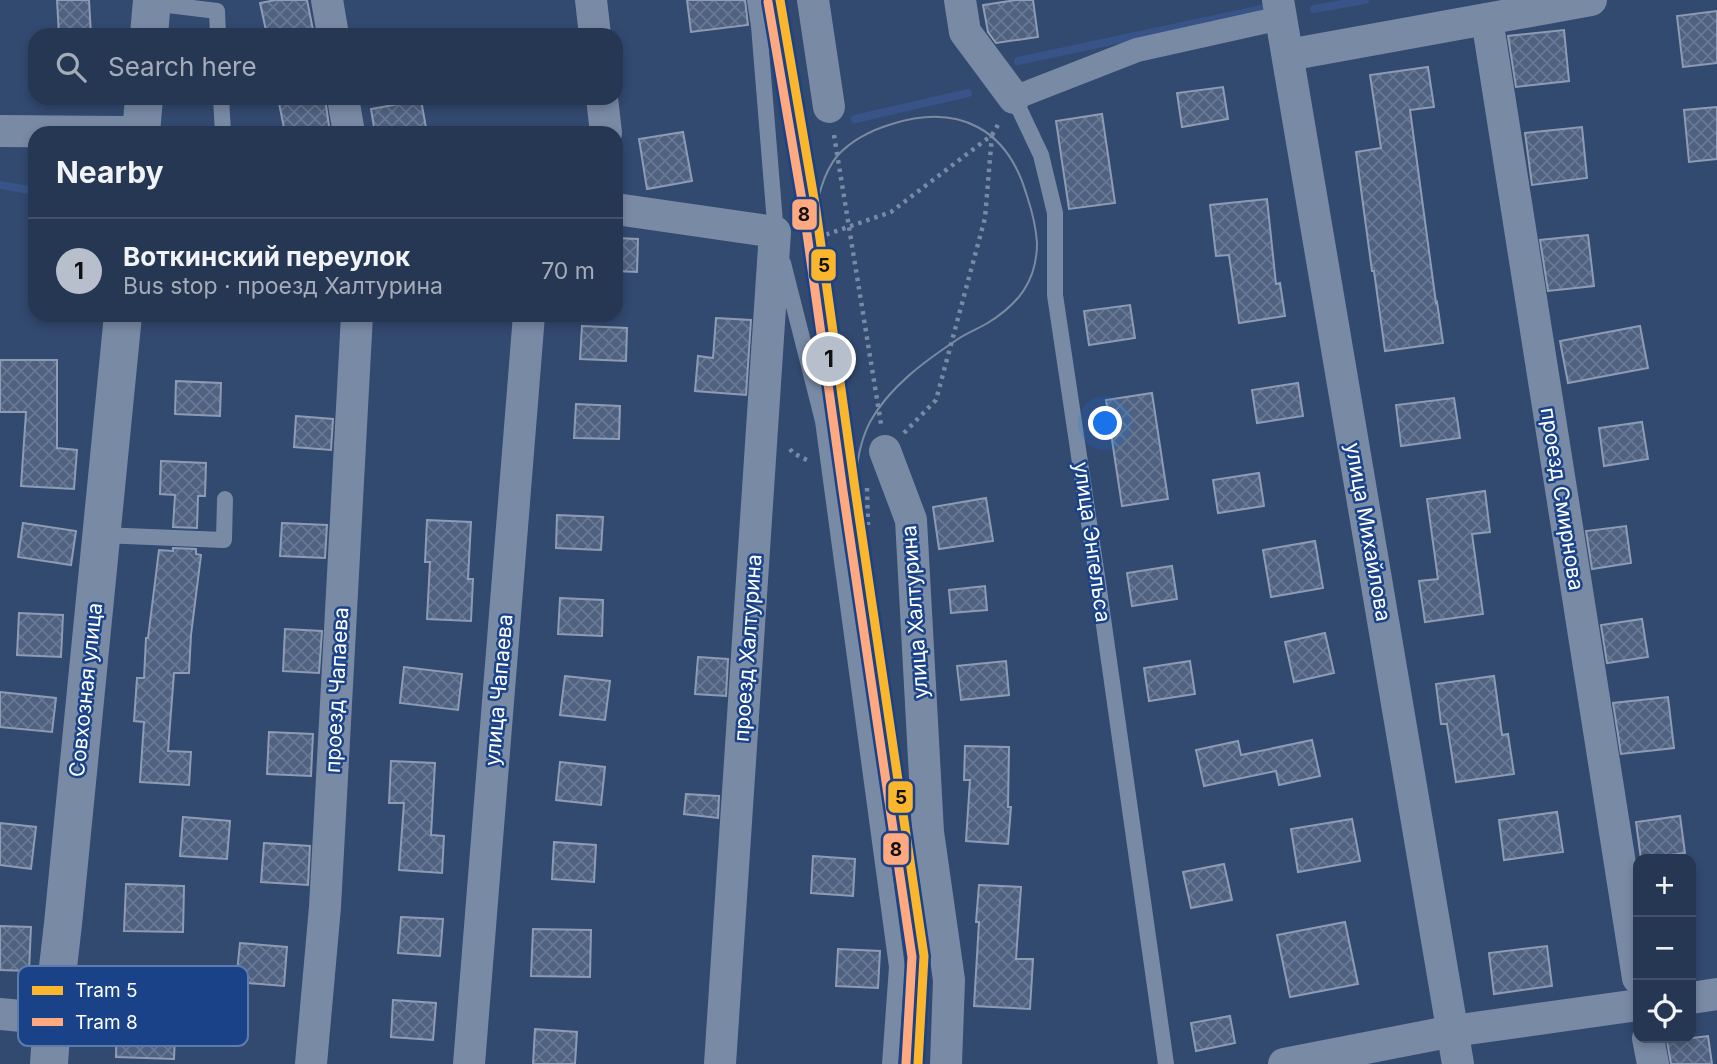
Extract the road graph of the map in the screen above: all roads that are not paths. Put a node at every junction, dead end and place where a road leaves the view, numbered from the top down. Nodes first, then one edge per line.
1 (327, 0) edge
2 (591, 0) edge
3 (755, 0) edge
4 (813, 0) edge
5 (960, 0) edge
6 (1587, 0) edge
7 (1280, 9) edge
8 (151, 13) edge
9 (1486, 19) junction
10 (218, 28) edge
11 (332, 28) edge
12 (594, 28) edge
13 (1287, 55) junction
14 (1014, 98) junction
15 (143, 105) edge
16 (221, 105) edge
17 (344, 105) edge
18 (603, 105) edge
19 (829, 107) road end
20 (142, 126) edge
21 (223, 126) edge
22 (347, 126) edge
23 (605, 126) edge
24 (0, 131) edge
25 (28, 131) edge
26 (623, 210) edge
27 (775, 232) junction
28 (122, 322) edge
29 (357, 322) edge
30 (527, 322) edge
31 (885, 451) road end
32 (225, 499) dead end
33 (101, 535) junction
34 (1633, 946) edge
35 (58, 966) edge
36 (1717, 994) edge
37 (1696, 997) edge
38 (1633, 1006) edge
39 (0, 1014) edge
40 (18, 1016) edge
41 (1453, 1031) junction
42 (1649, 1043) edge
43 (50, 1046) edge
44 (49, 1064) edge
45 (311, 1064) edge
46 (468, 1064) edge
47 (720, 1064) edge
48 (890, 1064) edge
49 (946, 1064) edge
50 (1166, 1064) edge
51 (1284, 1064) edge
52 (1458, 1064) edge
53 (1653, 1064) edge

1 - 11 street
2 - 12 street
3 - 27 lane
4 - 19 street
5 - 14 street, улица Энгельса
6 - 9 street
7 - 13 street, улица Михайлова
7 - 14 street
8 - 10 lane
9 - 13 street
9 - 34 street, проезд Смирнова
13 - 41 street, улица Михайлова
14 - 50 lane, улица Энгельса
15 - 20 street
16 - 21 lane
17 - 22 street
18 - 23 street
24 - 25 street
26 - 27 street
27 - 47 street, проезд Халтурина
27 - 48 lane
28 - 33 street, Совхозная улица
29 - 45 street, проезд Чапаева
30 - 46 street, улица Чапаева
31 - 49 street, улица Халтурина
32 - 33 lane
33 - 35 street, Совхозная улица
36 - 37 street
38 - 41 street
39 - 40 street
41 - 51 street
41 - 52 street, улица Михайлова
42 - 53 street
43 - 44 street, Совхозная улица

